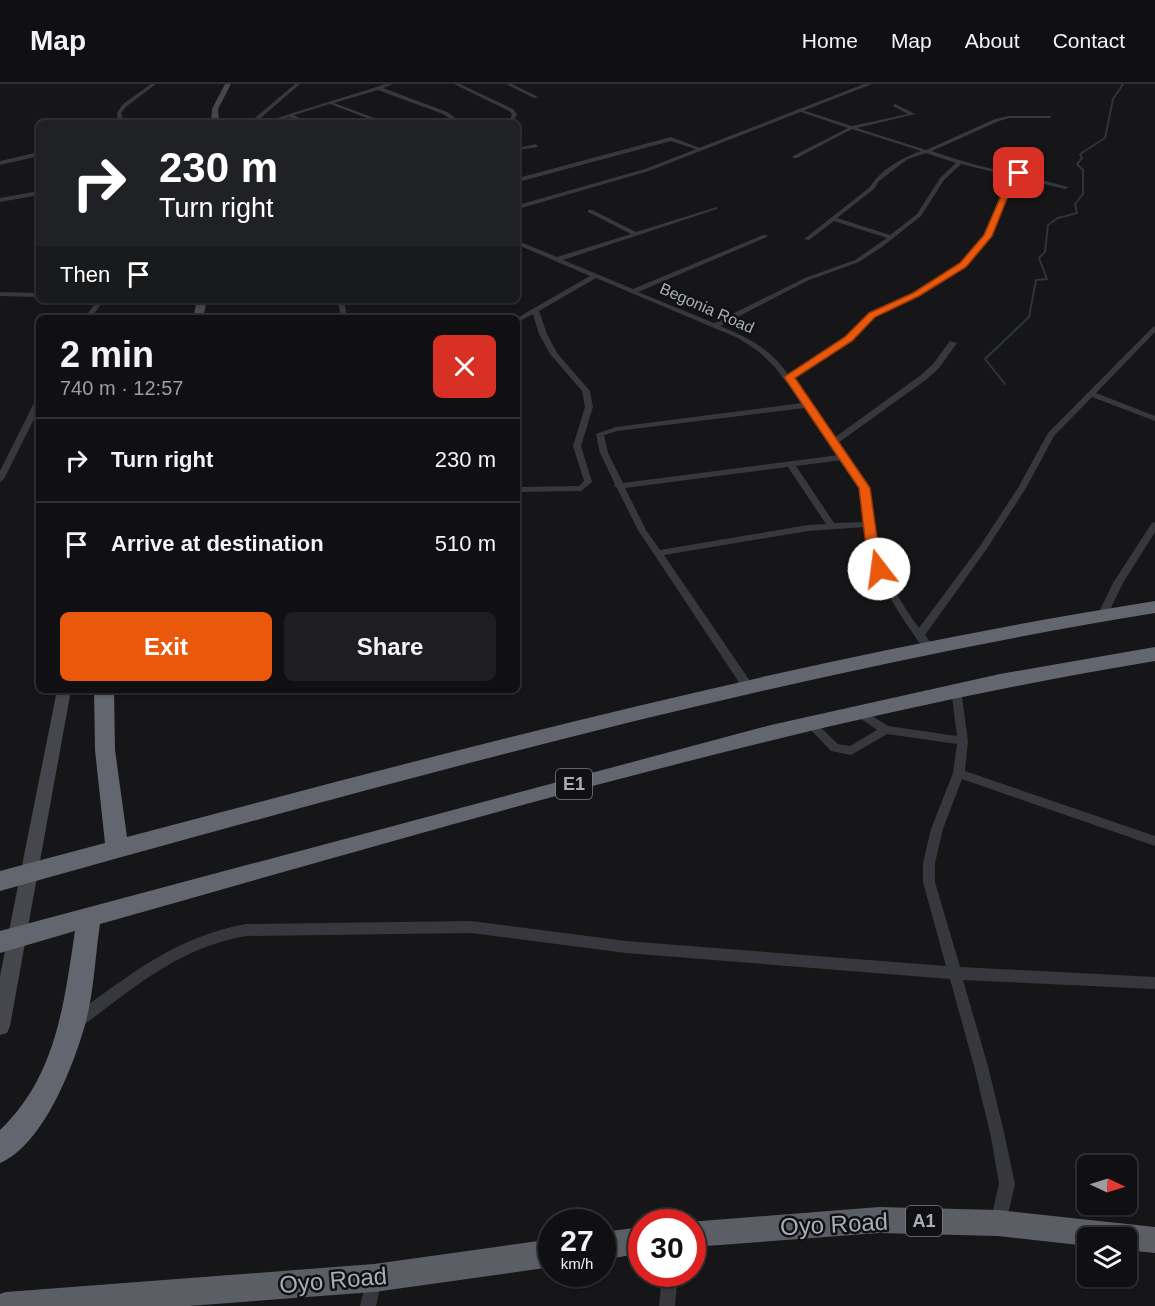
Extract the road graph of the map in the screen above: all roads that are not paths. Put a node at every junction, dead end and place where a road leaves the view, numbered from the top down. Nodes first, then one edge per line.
1 (154, 84) edge
2 (228, 84) edge
3 (298, 84) edge
4 (391, 84) edge
5 (456, 84) edge
6 (508, 84) edge
7 (869, 84) edge
8 (378, 88) junction
9 (536, 97) dead end
10 (332, 104) junction
11 (895, 105) dead end
12 (797, 110) junction
13 (291, 116) junction
14 (1050, 117) dead end
15 (120, 120) edge
16 (215, 120) edge
17 (256, 120) edge
18 (276, 120) edge
19 (300, 120) edge
20 (377, 120) edge
21 (455, 120) edge
22 (512, 120) edge
23 (854, 127) junction
24 (536, 146) dead end
25 (520, 149) edge
26 (700, 149) junction
27 (928, 151) junction
28 (36, 155) edge
29 (1033, 155) dead end
30 (795, 157) dead end
31 (960, 162) junction
32 (0, 163) edge
33 (1013, 175) junction
34 (520, 179) edge
35 (1065, 187) dead end
36 (36, 194) edge
37 (0, 200) edge
38 (520, 206) edge
39 (715, 208) dead end
40 (590, 211) dead end
41 (834, 219) junction
42 (636, 234) junction
43 (765, 236) dead end
44 (891, 237) junction
45 (807, 239) dead end
46 (520, 244) edge
47 (556, 260) junction
48 (595, 276) junction
49 (0, 284) edge
50 (634, 291) junction
51 (2, 293) edge
52 (36, 295) edge
53 (99, 303) edge
54 (536, 311) junction
55 (89, 315) edge
56 (520, 319) edge
57 (714, 326) junction
58 (1155, 328) edge
59 (952, 343) dead end
60 (789, 377) junction
61 (1091, 394) junction
62 (807, 405) junction
63 (34, 417) edge
64 (1155, 419) edge
65 (835, 441) junction
66 (845, 457) junction
67 (791, 465) junction
68 (0, 479) edge
69 (618, 486) junction
70 (520, 490) edge
71 (869, 524) junction
72 (831, 525) junction
73 (1155, 525) edge
74 (658, 553) junction
75 (1155, 607) edge
76 (1104, 614) junction
77 (925, 642) junction
78 (1155, 654) edge
79 (748, 687) junction
80 (956, 689) junction
81 (63, 693) edge
82 (104, 693) edge
83 (861, 712) junction
84 (810, 724) junction
85 (886, 730) junction
86 (963, 741) junction
87 (959, 773) junction
88 (1155, 841) edge
89 (117, 848) junction
90 (0, 881) edge
91 (89, 917) junction
92 (0, 942) edge
93 (955, 973) junction
94 (1155, 983) edge
95 (73, 1024) junction
96 (0, 1026) edge
97 (0, 1149) edge
98 (998, 1223) junction
99 (706, 1233) edge
100 (1155, 1240) edge
101 (538, 1255) edge
102 (374, 1278) junction
103 (669, 1287) edge
104 (6, 1306) edge
105 (368, 1306) edge
106 (667, 1306) edge

1 - 15 street
2 - 16 main road
3 - 17 street
4 - 8 street
5 - 22 street
6 - 9 street
7 - 12 street
8 - 10 street
8 - 21 street
10 - 13 street
10 - 20 street
11 - 23 street
12 - 23 street
12 - 26 street
13 - 18 street
13 - 19 street
14 - 27 street
23 - 27 street
23 - 30 street
24 - 25 street
26 - 34 street
26 - 38 street
27 - 31 street
27 - 41 street
28 - 32 street
29 - 33 street
31 - 33 street
31 - 44 street
33 - 35 street
33 - 60 street
36 - 37 street
39 - 42 street
40 - 42 street
41 - 44 street
41 - 45 street
42 - 47 street
43 - 50 street
44 - 57 street
46 - 47 street, Begonia Road
47 - 48 street, Begonia Road
48 - 50 street, Begonia Road
48 - 54 street
49 - 51 street
50 - 57 street, Begonia Road
51 - 52 street
53 - 55 street
54 - 56 street
54 - 70 street
57 - 60 street, Begonia Road
58 - 61 street
59 - 65 street
60 - 62 street, Begonia Road
61 - 64 street
61 - 77 street
62 - 65 street, Begonia Road
62 - 69 street
63 - 68 street
65 - 66 street, Begonia Road
66 - 67 street
66 - 71 street, Begonia Road
67 - 69 street
67 - 72 street
69 - 74 street
71 - 72 street
71 - 77 street, Begonia Road
72 - 74 street
73 - 76 street
74 - 79 street
75 - 76 highway
76 - 77 highway
77 - 79 highway
78 - 80 highway, E1
79 - 89 highway
80 - 83 highway, E1
80 - 86 street
81 - 96 main road
82 - 89 highway
83 - 84 highway, E1
83 - 85 street
84 - 85 street
84 - 91 highway, E1
85 - 86 street
86 - 87 street
87 - 88 street
87 - 93 street
89 - 90 highway
91 - 92 highway, E1
91 - 95 highway
93 - 94 street
93 - 95 street
93 - 98 street
95 - 97 highway
98 - 99 highway, Oyo Road / A1
98 - 100 highway, Oyo Road / A1
101 - 102 highway, Oyo Road
102 - 104 highway, Oyo Road
102 - 105 street
103 - 106 street

